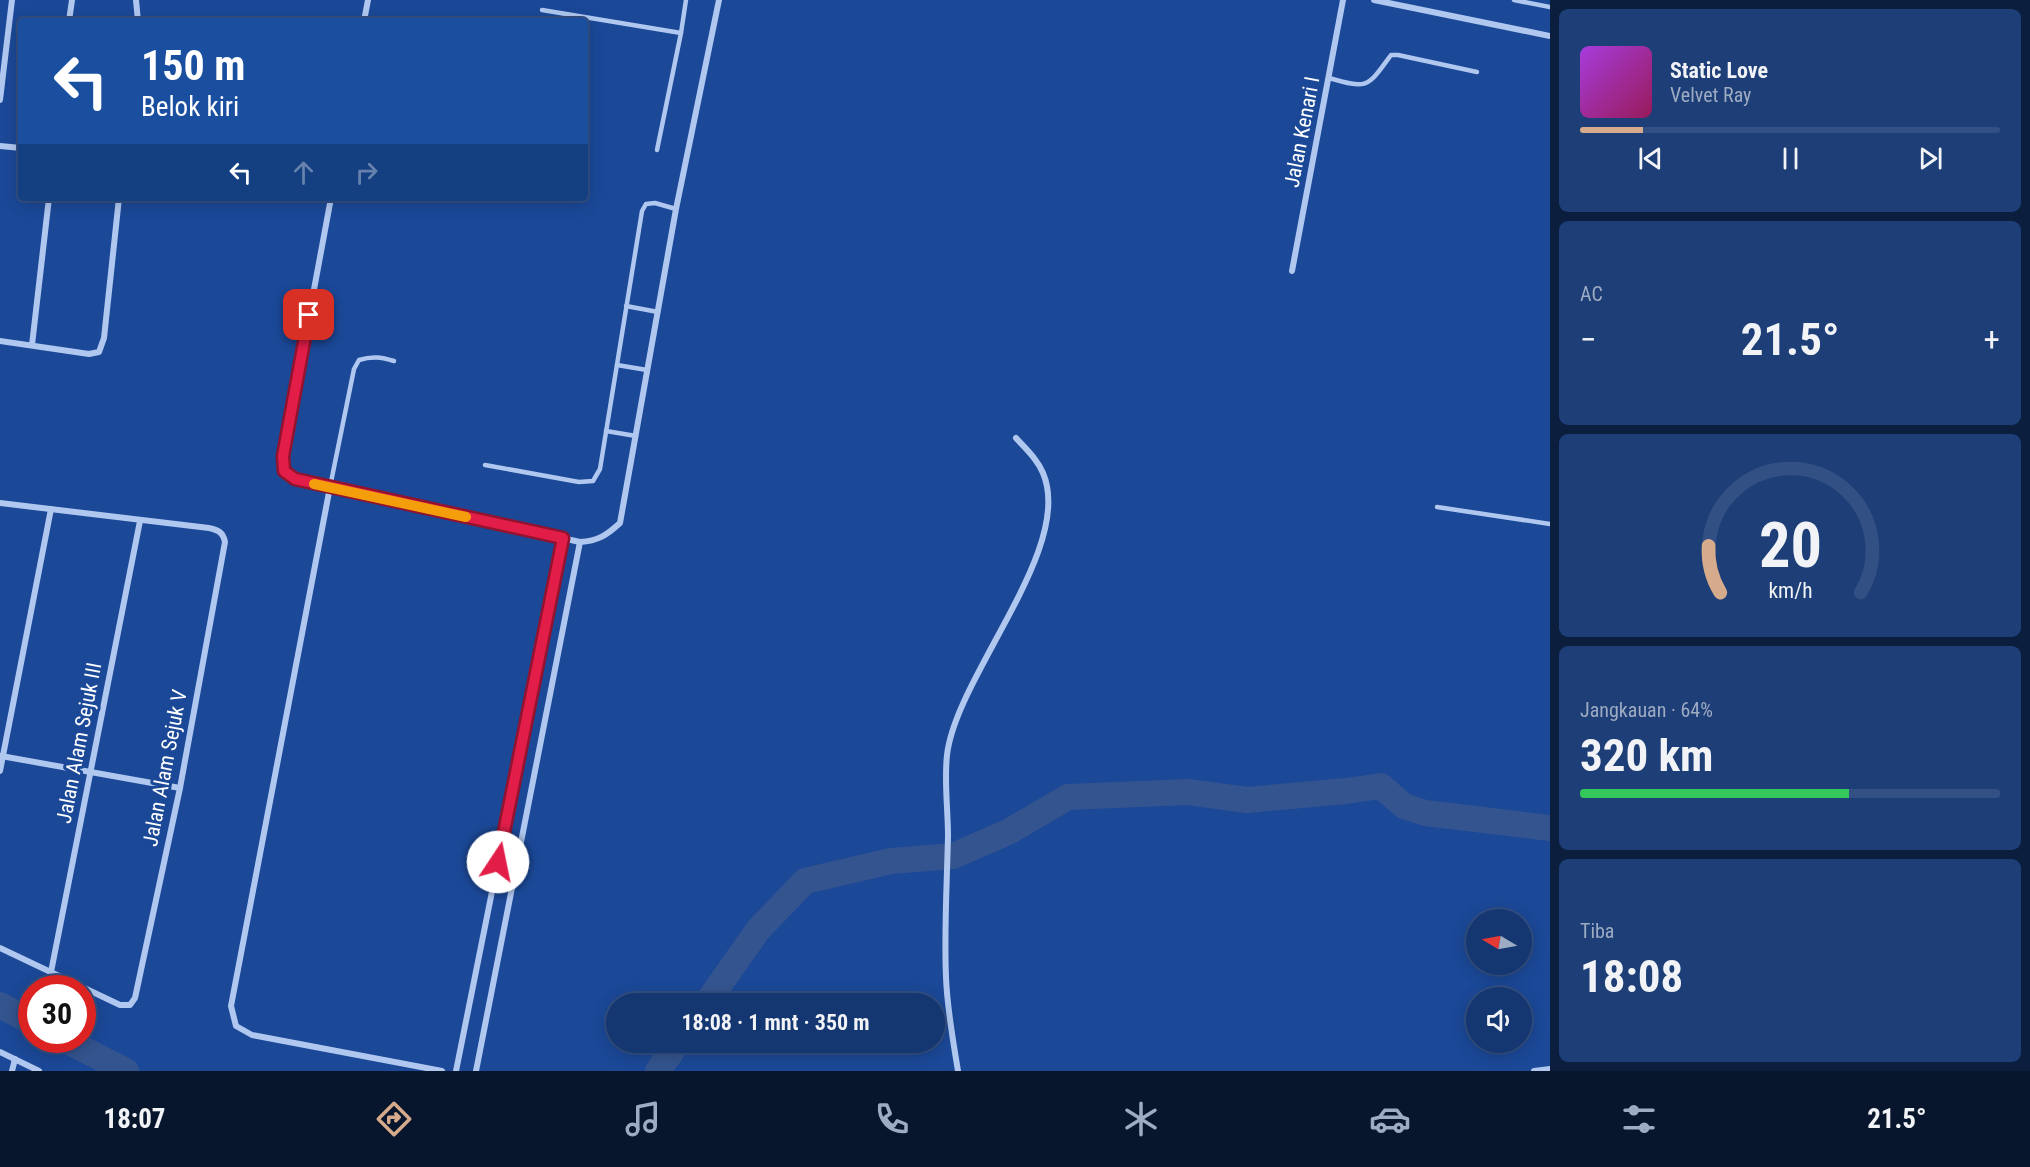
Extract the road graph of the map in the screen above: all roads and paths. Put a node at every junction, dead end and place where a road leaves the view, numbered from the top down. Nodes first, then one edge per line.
1 (12, 0) edge
2 (72, 0) edge
3 (136, 0) edge
4 (368, 0) edge
5 (686, 0) edge
6 (719, 0) edge
7 (1343, 0) edge
8 (1374, 0) edge
9 (1514, 0) edge
10 (1550, 7) edge
11 (542, 9) dead end
12 (69, 18) edge
13 (138, 18) edge
14 (365, 18) edge
15 (681, 33) junction
16 (1550, 36) edge
17 (1477, 72) dead end
18 (1329, 78) junction
19 (0, 100) edge
20 (0, 146) edge
21 (18, 148) edge
22 (657, 150) dead end
23 (49, 201) edge
24 (119, 201) edge
25 (330, 201) edge
26 (676, 208) junction
27 (1292, 271) dead end
28 (626, 306) junction
29 (658, 312) junction
30 (0, 341) edge
31 (32, 345) junction
32 (394, 361) dead end
33 (617, 365) junction
34 (647, 370) junction
35 (606, 431) junction
36 (636, 436) junction
37 (1016, 438) dead end
38 (484, 465) dead end
39 (330, 487) junction
40 (0, 503) edge
41 (1437, 507) dead end
42 (51, 509) junction
43 (140, 521) junction
44 (1550, 524) edge
45 (563, 538) junction
46 (580, 542) junction
47 (1, 756) edge
48 (0, 771) edge
49 (90, 772) junction
50 (180, 788) junction
51 (0, 948) edge
52 (51, 972) junction
53 (0, 1052) edge
54 (15, 1059) junction
55 (1550, 1069) edge
56 (12, 1071) edge
57 (39, 1071) edge
58 (442, 1071) edge
59 (456, 1071) edge
60 (476, 1071) edge
61 (958, 1071) edge
62 (1534, 1071) edge

1 - 19 street
2 - 12 street
3 - 13 street
4 - 14 street
5 - 15 lane
6 - 26 street
7 - 18 street, Jalan Kenari I
8 - 16 street
9 - 10 lane
11 - 15 lane
15 - 22 lane
17 - 18 lane
18 - 27 street, Jalan Kenari I
20 - 21 street
23 - 31 street
24 - 31 street
25 - 39 street
26 - 28 lane
26 - 29 street
28 - 29 lane
28 - 33 lane
29 - 34 street
30 - 31 street
32 - 39 lane
33 - 34 lane
33 - 35 lane
34 - 36 street
35 - 36 lane
35 - 38 lane
36 - 46 street
37 - 61 street
39 - 45 street
39 - 58 street
40 - 42 street
41 - 44 lane
42 - 43 street
42 - 47 street
43 - 49 street, Jalan Alam Sejuk III
43 - 50 street, Jalan Alam Sejuk V
45 - 46 street
45 - 59 street
46 - 60 street
47 - 48 street
47 - 49 street
49 - 50 street
49 - 52 street, Jalan Alam Sejuk III
50 - 52 street, Jalan Alam Sejuk V
51 - 52 street
53 - 54 street
54 - 56 street
54 - 57 street
55 - 62 street

